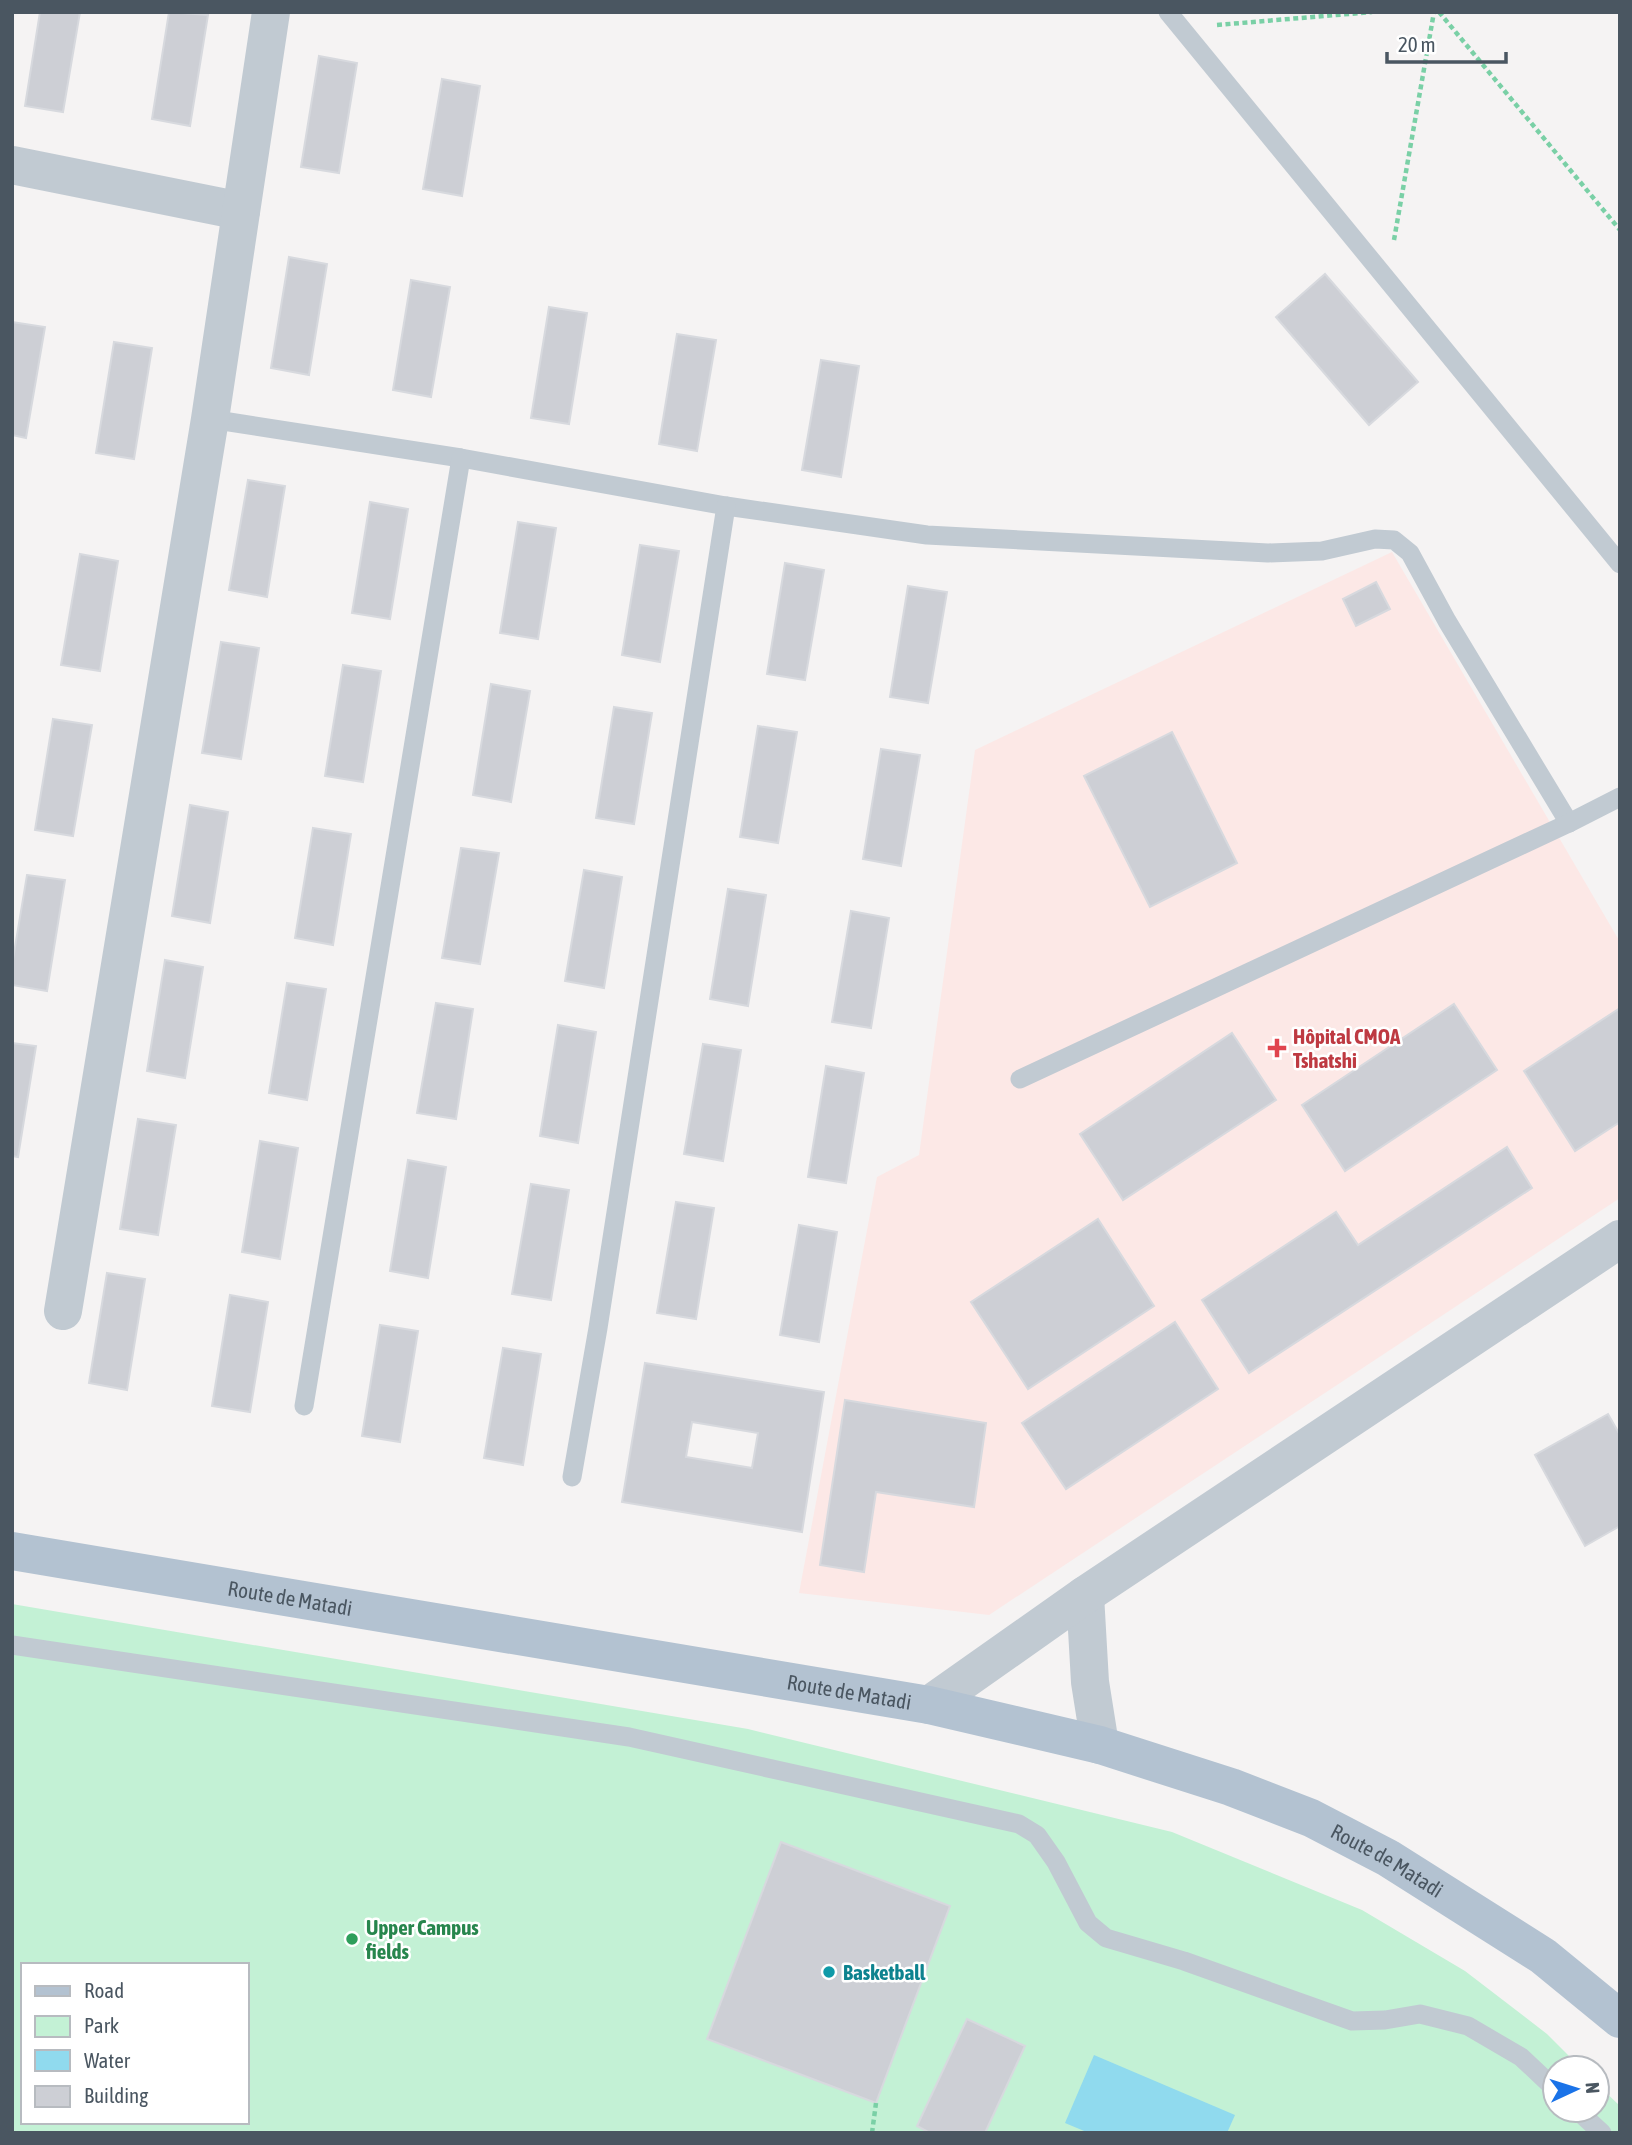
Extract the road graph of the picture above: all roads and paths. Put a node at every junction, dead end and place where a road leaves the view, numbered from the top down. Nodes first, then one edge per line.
1 (271, 12) edge
2 (1168, 12) edge
3 (1372, 12) edge
4 (1437, 12) edge
5 (1181, 28) junction
6 (12, 165) edge
7 (241, 211) junction
8 (1620, 230) edge
9 (1387, 282) junction
10 (210, 419) junction
11 (461, 458) junction
12 (726, 506) junction
13 (1620, 564) edge
14 (1620, 797) edge
15 (1569, 823) junction
16 (1020, 1079) dead end
17 (1620, 1239) edge
18 (63, 1311) dead end
19 (304, 1406) dead end
20 (572, 1477) dead end
21 (12, 1551) edge
22 (1085, 1595) junction
23 (12, 1645) edge
24 (929, 1705) junction
25 (1100, 1745) junction
26 (1620, 2019) edge
27 (1541, 2076) edge
28 (876, 2103) dead end
29 (872, 2133) edge

1 - 7 street
2 - 5 lane
3 - 5 path
4 - 8 path
4 - 9 path
5 - 9 lane
6 - 7 street
7 - 10 street
9 - 13 lane
10 - 11 lane
10 - 18 street
11 - 12 lane
11 - 19 lane
12 - 15 lane
12 - 20 lane
14 - 15 lane
15 - 16 lane
17 - 22 street
21 - 24 main road, Route de Matadi
22 - 24 street
22 - 25 street
23 - 27 lane
24 - 25 main road, Route de Matadi
25 - 26 main road, Route de Matadi
28 - 29 path

